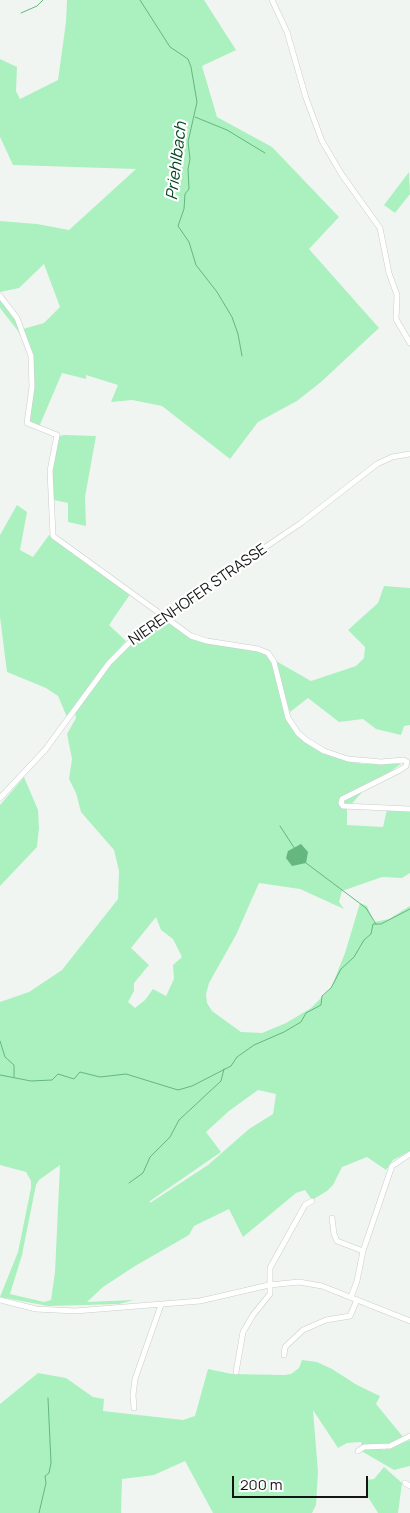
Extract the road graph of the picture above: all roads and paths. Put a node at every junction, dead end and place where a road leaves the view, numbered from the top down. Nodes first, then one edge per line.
1 (272, 0) edge
2 (0, 296) edge
3 (410, 343) edge
4 (410, 454) edge
5 (166, 616) junction
6 (409, 762) edge
7 (0, 798) edge
8 (410, 809) edge
9 (410, 1154) edge
10 (312, 1201) dead end
11 (332, 1218) dead end
12 (363, 1251) junction
13 (269, 1285) junction
14 (354, 1299) junction
15 (0, 1300) edge
16 (161, 1305) junction
17 (410, 1321) edge
18 (284, 1355) dead end
19 (236, 1372) dead end
20 (134, 1408) dead end
21 (410, 1436) edge
22 (358, 1451) dead end

1 - 3 street
2 - 5 street
4 - 5 street, NIERENHOFER STRASSE
5 - 6 street
5 - 7 street, NIERENHOFER STRASSE
6 - 8 street
9 - 12 street
10 - 13 street
11 - 12 street
12 - 14 street
13 - 14 street
13 - 16 street
13 - 19 street
14 - 17 street
14 - 18 street
15 - 16 street
16 - 20 street
21 - 22 street

